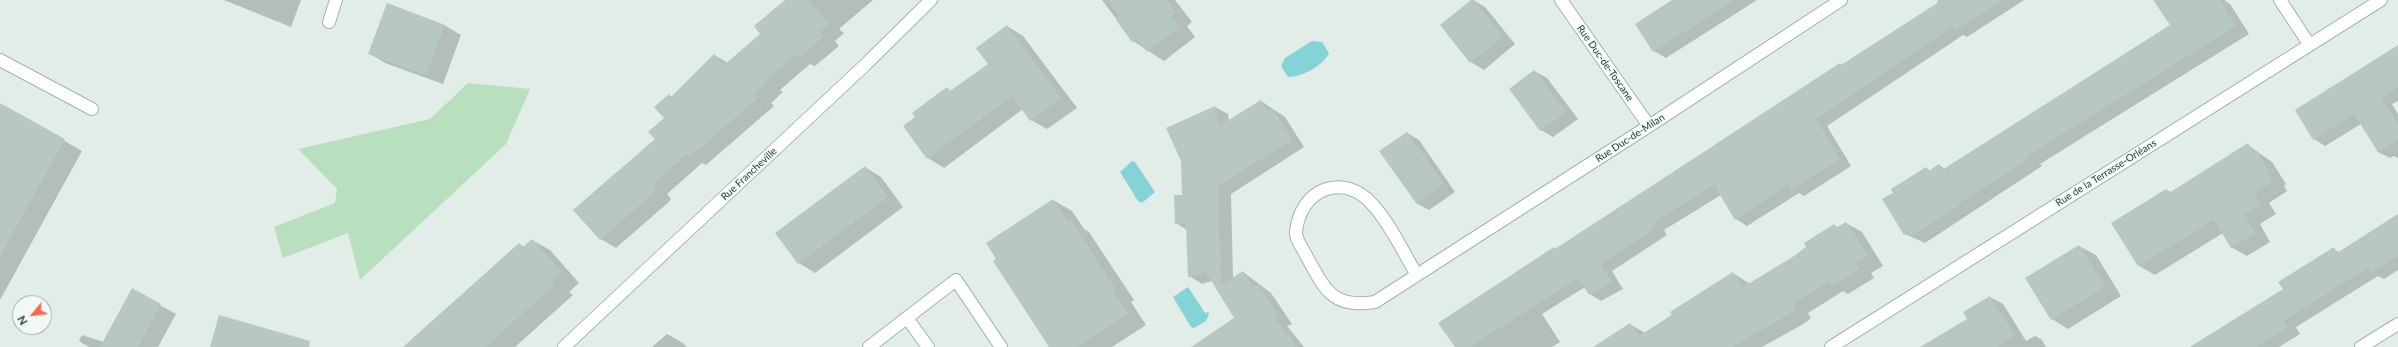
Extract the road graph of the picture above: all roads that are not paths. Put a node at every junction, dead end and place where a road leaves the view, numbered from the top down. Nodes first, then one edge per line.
1 (336, 0) edge
2 (931, 0) edge
3 (1561, 0) edge
4 (1841, 0) edge
5 (2280, 0) edge
6 (2381, 0) edge
7 (329, 22) dead end
8 (2309, 44) junction
9 (0, 60) edge
10 (92, 109) dead end
11 (1649, 126) junction
12 (1417, 274) junction
13 (907, 318) junction
14 (2398, 324) edge
15 (564, 347) edge
16 (869, 347) edge
17 (928, 347) edge
18 (1001, 347) edge
19 (1831, 347) edge
20 (2361, 347) edge

1 - 7 street
2 - 15 street, Rue Francheville
3 - 11 street, Rue Duc-de-Toscane
4 - 11 street, Rue Duc-de-Milan
5 - 8 street
6 - 8 street, Rue de la Terrasse-Orléans
8 - 19 street, Rue de la Terrasse-Orléans
9 - 10 street
11 - 12 street, Rue Duc-de-Milan
12 - 12 street, Rue Duc-de-Milan
13 - 16 street
13 - 17 street
13 - 18 street
14 - 20 street

